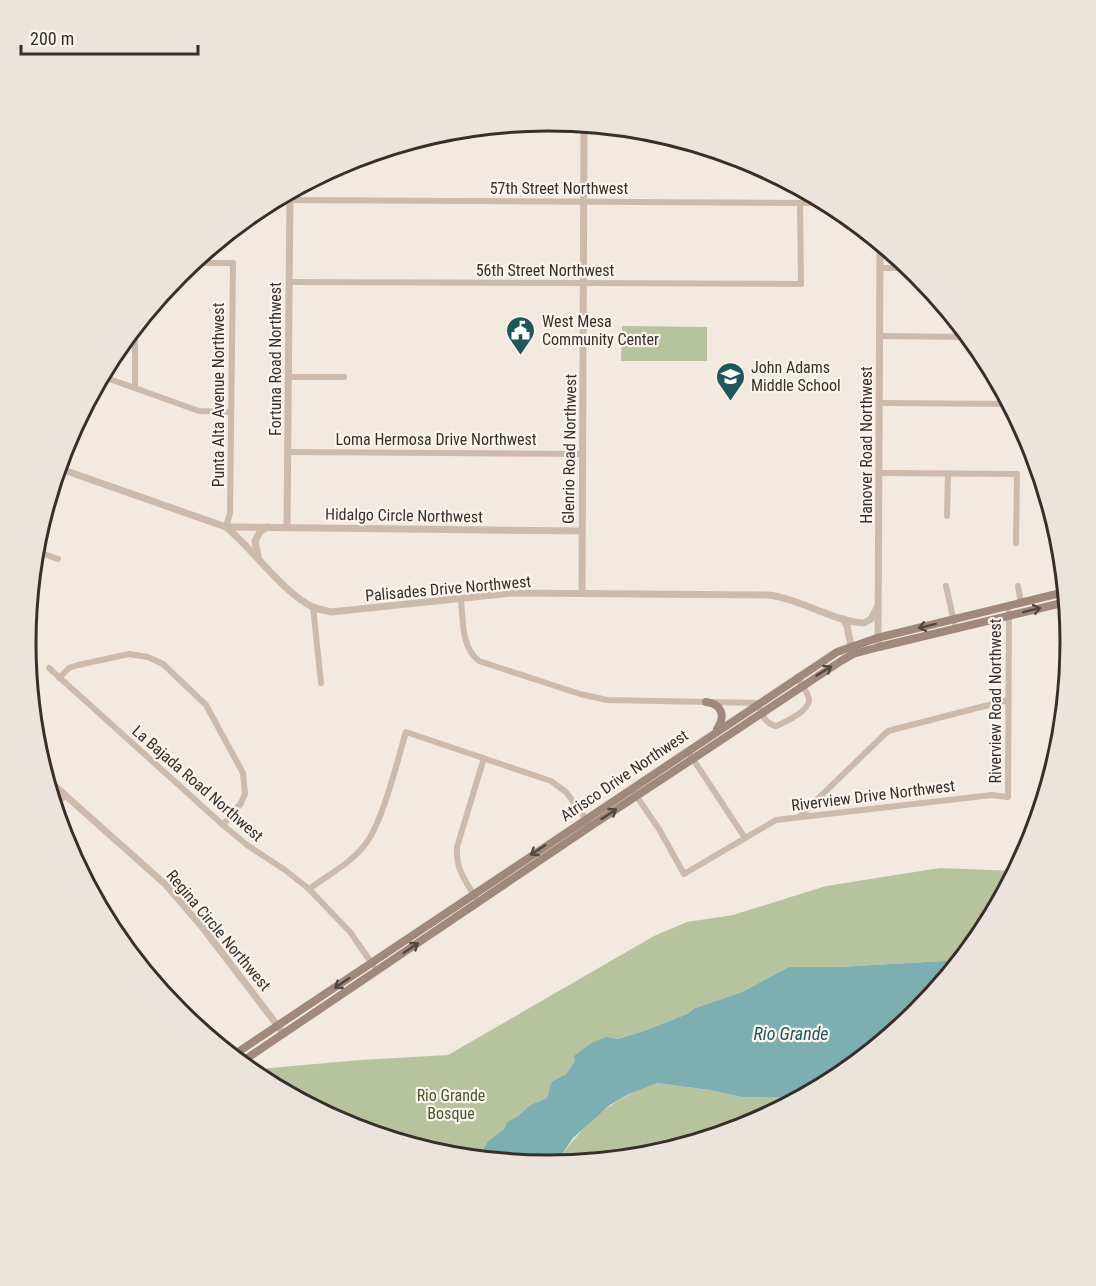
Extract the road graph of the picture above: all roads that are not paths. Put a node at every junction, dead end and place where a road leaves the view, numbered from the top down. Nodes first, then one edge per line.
1 (584, 132) edge
2 (299, 196) edge
3 (290, 201) edge
4 (584, 202) junction
5 (801, 203) junction
6 (809, 203) edge
7 (880, 253) edge
8 (205, 263) edge
9 (880, 268) junction
10 (896, 268) edge
11 (289, 282) junction
12 (584, 284) junction
13 (880, 336) junction
14 (958, 337) edge
15 (135, 341) edge
16 (288, 377) junction
17 (344, 377) dead end
18 (110, 379) edge
19 (135, 388) junction
20 (880, 403) junction
21 (1000, 404) edge
22 (231, 412) junction
23 (288, 452) junction
24 (583, 454) junction
25 (66, 471) edge
26 (880, 473) junction
27 (948, 474) junction
28 (947, 516) dead end
29 (226, 527) junction
30 (267, 527) junction
31 (287, 527) junction
32 (582, 531) junction
33 (1016, 543) dead end
34 (44, 554) edge
35 (259, 558) junction
36 (58, 559) dead end
37 (946, 586) dead end
38 (1018, 586) dead end
39 (582, 593) junction
40 (1058, 593) edge
41 (461, 599) junction
42 (1021, 603) junction
43 (1058, 604) edge
44 (1009, 606) junction
45 (313, 607) junction
46 (877, 608) junction
47 (1009, 616) junction
48 (843, 619) junction
49 (955, 624) junction
50 (878, 643) junction
51 (852, 650) junction
52 (49, 668) dead end
53 (58, 678) junction
54 (799, 681) junction
55 (321, 683) dead end
56 (1008, 700) junction
57 (706, 702) junction
58 (758, 704) junction
59 (761, 713) junction
60 (715, 732) junction
61 (688, 750) junction
62 (484, 758) junction
63 (693, 759) junction
64 (57, 788) edge
65 (634, 792) junction
66 (65, 796) junction
67 (1008, 797) joint
68 (60, 800) edge
69 (800, 817) junction
70 (588, 822) junction
71 (223, 825) junction
72 (745, 838) junction
73 (309, 889) junction
74 (473, 894) junction
75 (478, 903) junction
76 (371, 963) junction
77 (377, 971) junction
78 (279, 1025) junction
79 (284, 1034) junction
80 (239, 1051) edge
81 (248, 1058) edge

1 - 4 street, Glenrio Road Northwest
2 - 4 street, 57th Street Northwest
3 - 11 street, Fortuna Road Northwest
4 - 5 street, 57th Street Northwest
4 - 12 street, Glenrio Road Northwest
5 - 6 street, 57th Street Northwest
5 - 12 street, 56th Street Northwest
7 - 9 street, Hanover Road Northwest
8 - 22 street, Punta Alta Avenue Northwest
9 - 10 street
9 - 13 street, Hanover Road Northwest
11 - 12 street, 56th Street Northwest
11 - 16 street, Fortuna Road Northwest
12 - 24 street, Glenrio Road Northwest
13 - 14 street
13 - 20 street, Hanover Road Northwest
15 - 19 street
16 - 17 street
16 - 23 street, Fortuna Road Northwest
18 - 19 street
19 - 22 street
20 - 21 street
20 - 26 street, Hanover Road Northwest
22 - 29 street, Punta Alta Avenue Northwest
23 - 24 street, Loma Hermosa Drive Northwest
23 - 31 street, Fortuna Road Northwest
24 - 32 street, Glenrio Road Northwest
25 - 29 street, Palisades Drive Northwest
26 - 27 street
26 - 46 street, Hanover Road Northwest
27 - 28 street
27 - 33 street
29 - 30 street, Hidalgo Circle Northwest
29 - 35 street, Palisades Drive Northwest
30 - 31 street, Hidalgo Circle Northwest
30 - 35 street
31 - 32 street, Hidalgo Circle Northwest
32 - 39 street, Glenrio Road Northwest
34 - 36 street
35 - 45 street, Palisades Drive Northwest
37 - 49 street
38 - 42 street
39 - 41 street, Palisades Drive Northwest
39 - 48 street, Palisades Drive Northwest
40 - 42 main road, Atrisco Drive Northwest
41 - 45 street, Palisades Drive Northwest
41 - 57 street
42 - 44 main road, Atrisco Drive Northwest
47 -> 43 main road, Atrisco Drive Northwest
44 - 47 street, Riverview Road Northwest
44 - 49 main road, Atrisco Drive Northwest
45 - 55 street
46 - 48 street
46 - 50 street, Hanover Road Northwest
47 - 49 main road, Atrisco Drive Northwest
47 - 56 street, Riverview Road Northwest
48 - 51 street
49 - 50 main road, Atrisco Drive Northwest
50 - 51 main road, Atrisco Drive Northwest
51 - 54 main road, Atrisco Drive Northwest
52 - 53 street, La Bajada Road Northwest
53 - 71 street, La Bajada Road Northwest
53 - 71 street
54 - 58 main road, Atrisco Drive Northwest
54 - 59 main road, Atrisco Drive Northwest
54 - 59 street
56 - 67 street, Riverview Road Northwest
56 - 69 street
57 - 58 street
57 - 60 main road
58 - 59 street
58 - 60 main road, Atrisco Drive Northwest
59 - 63 main road, Atrisco Drive Northwest
60 - 61 main road, Atrisco Drive Northwest
61 - 63 street
61 - 65 main road, Atrisco Drive Northwest
62 - 70 street
62 - 73 street
62 - 74 street
63 - 65 main road, Atrisco Drive Northwest
63 - 72 street
64 - 66 street, Regina Circle Northwest
65 - 70 main road, Atrisco Drive Northwest
65 - 72 street, Riverview Drive Northwest
66 - 68 street
66 - 78 street, Regina Circle Northwest
67 - 69 street, Riverview Drive Northwest
69 - 72 street, Riverview Drive Northwest
70 -> 74 main road, Atrisco Drive Northwest
70 - 75 main road, Atrisco Drive Northwest
71 - 73 street, La Bajada Road Northwest
73 - 76 street, La Bajada Road Northwest
74 - 75 street
74 - 76 main road, Atrisco Drive Northwest
77 -> 75 main road, Atrisco Drive Northwest
76 - 77 street, La Bajada Road Northwest
76 -> 78 main road, Atrisco Drive Northwest
77 - 79 main road, Atrisco Drive Northwest
78 - 79 street, Regina Circle Northwest
78 - 80 main road, Atrisco Drive Northwest
79 - 81 main road, Atrisco Drive Northwest

